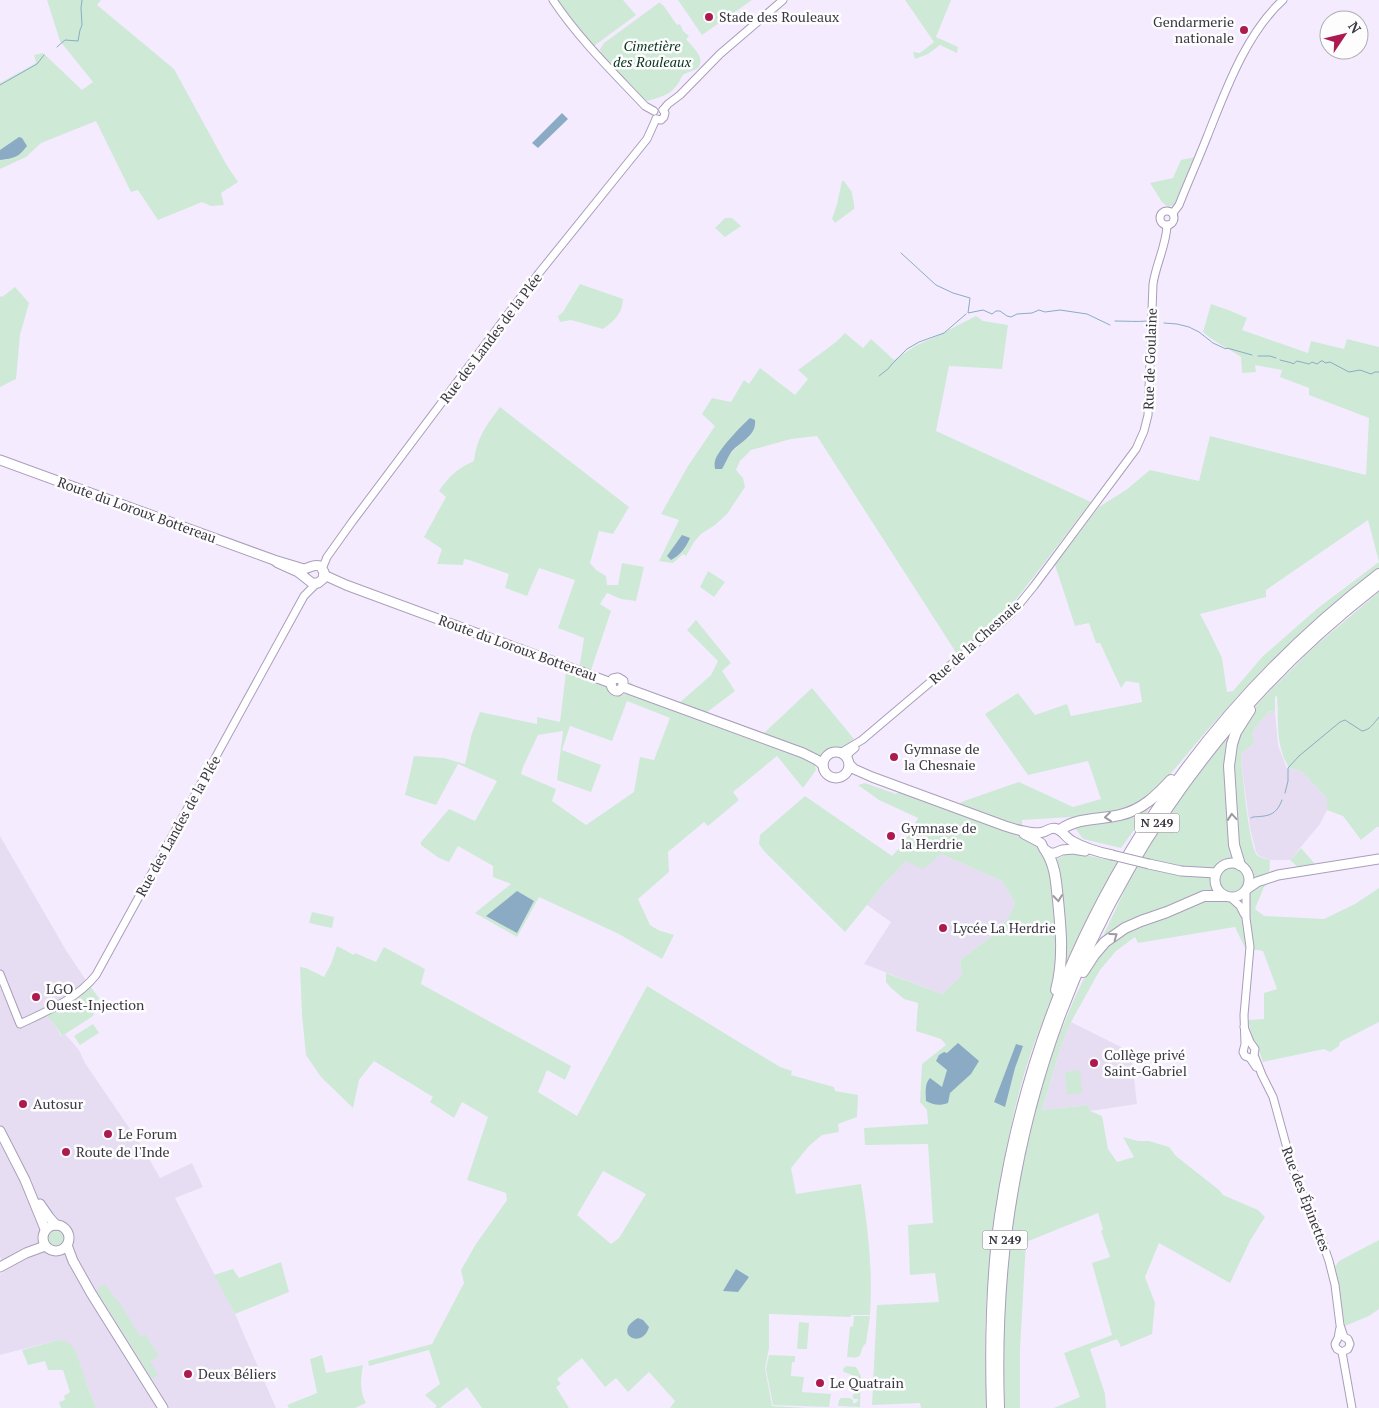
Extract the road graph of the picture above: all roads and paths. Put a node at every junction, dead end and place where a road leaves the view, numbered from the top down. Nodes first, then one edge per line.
1 (553, 0) edge
2 (783, 0) edge
3 (1283, 0) edge
4 (655, 115) junction
5 (1173, 213) junction
6 (1167, 226) junction
7 (0, 460) edge
8 (1092, 508) joint
9 (1379, 574) edge
10 (315, 575) junction
11 (1379, 584) edge
12 (1284, 667) junction
13 (803, 752) junction
14 (827, 756) junction
15 (845, 759) junction
16 (1190, 763) junction
17 (823, 765) junction
18 (845, 774) junction
19 (872, 777) junction
20 (1018, 830) junction
21 (1044, 832) junction
22 (1062, 833) junction
23 (1044, 847) junction
24 (1062, 850) junction
25 (1102, 853) junction
26 (1379, 859) edge
27 (1243, 867) junction
28 (1181, 871) junction
29 (1216, 873) junction
30 (1278, 875) junction
31 (1215, 883) junction
32 (1246, 890) junction
33 (1228, 897) junction
34 (1246, 918) junction
35 (0, 974) edge
36 (1065, 1002) junction
37 (1045, 1034) junction
38 (1248, 1047) junction
39 (1252, 1056) junction
40 (0, 1131) edge
41 (25, 1180) junction
42 (56, 1225) junction
43 (44, 1238) junction
44 (67, 1245) junction
45 (58, 1251) junction
46 (0, 1267) edge
47 (91, 1293) junction
48 (1341, 1337) junction
49 (1342, 1352) junction
50 (163, 1408) edge
51 (992, 1408) edge
52 (999, 1408) edge
53 (1352, 1408) edge

1 - 4 street
2 - 4 street
3 - 5 street
4 - 10 street, Rue des Landes de la Plée
5 - 6 street
5 - 6 street
6 - 8 street, Rue de Goulaine
7 - 10 main road, Route du Loroux Bottereau
8 - 15 street, Rue de la Chesnaie
9 - 16 highway, N 249
10 - 13 main road, Route du Loroux Bottereau
10 - 35 street, Rue des Landes de la Plée
11 - 12 highway, N 249
27 -> 12 highway
12 - 36 highway, N 249
13 - 14 main road
13 - 17 main road
14 - 15 main road
14 - 17 main road
15 - 18 main road
15 - 19 main road
16 -> 22 highway
16 - 37 highway, N 249
17 - 18 main road
18 - 19 main road
19 - 20 main road
20 - 21 main road
20 - 23 main road
21 - 22 main road
21 - 23 main road
22 - 24 main road
22 - 25 main road
23 - 24 main road
23 -> 37 highway
24 - 25 main road
25 - 28 main road, bridge
26 - 30 main road
27 - 29 main road
27 - 30 main road
27 - 32 main road
28 - 29 main road
28 - 31 main road
29 - 31 main road
30 - 32 main road
31 - 33 main road
32 - 33 main road
32 - 34 street
33 - 34 street
36 -> 33 highway
34 - 38 street
36 - 52 highway, N 249
37 - 51 highway, N 249
38 - 39 street
38 - 39 street, Rue des Épinettes
39 - 48 street, Rue des Épinettes
40 - 41 main road
41 - 42 main road
41 - 43 main road
42 - 43 main road
42 - 44 main road
43 - 45 main road
43 - 46 main road
44 - 45 main road
44 - 47 main road
45 - 47 main road
47 - 50 main road
48 - 49 street
48 - 49 street
49 - 53 street

